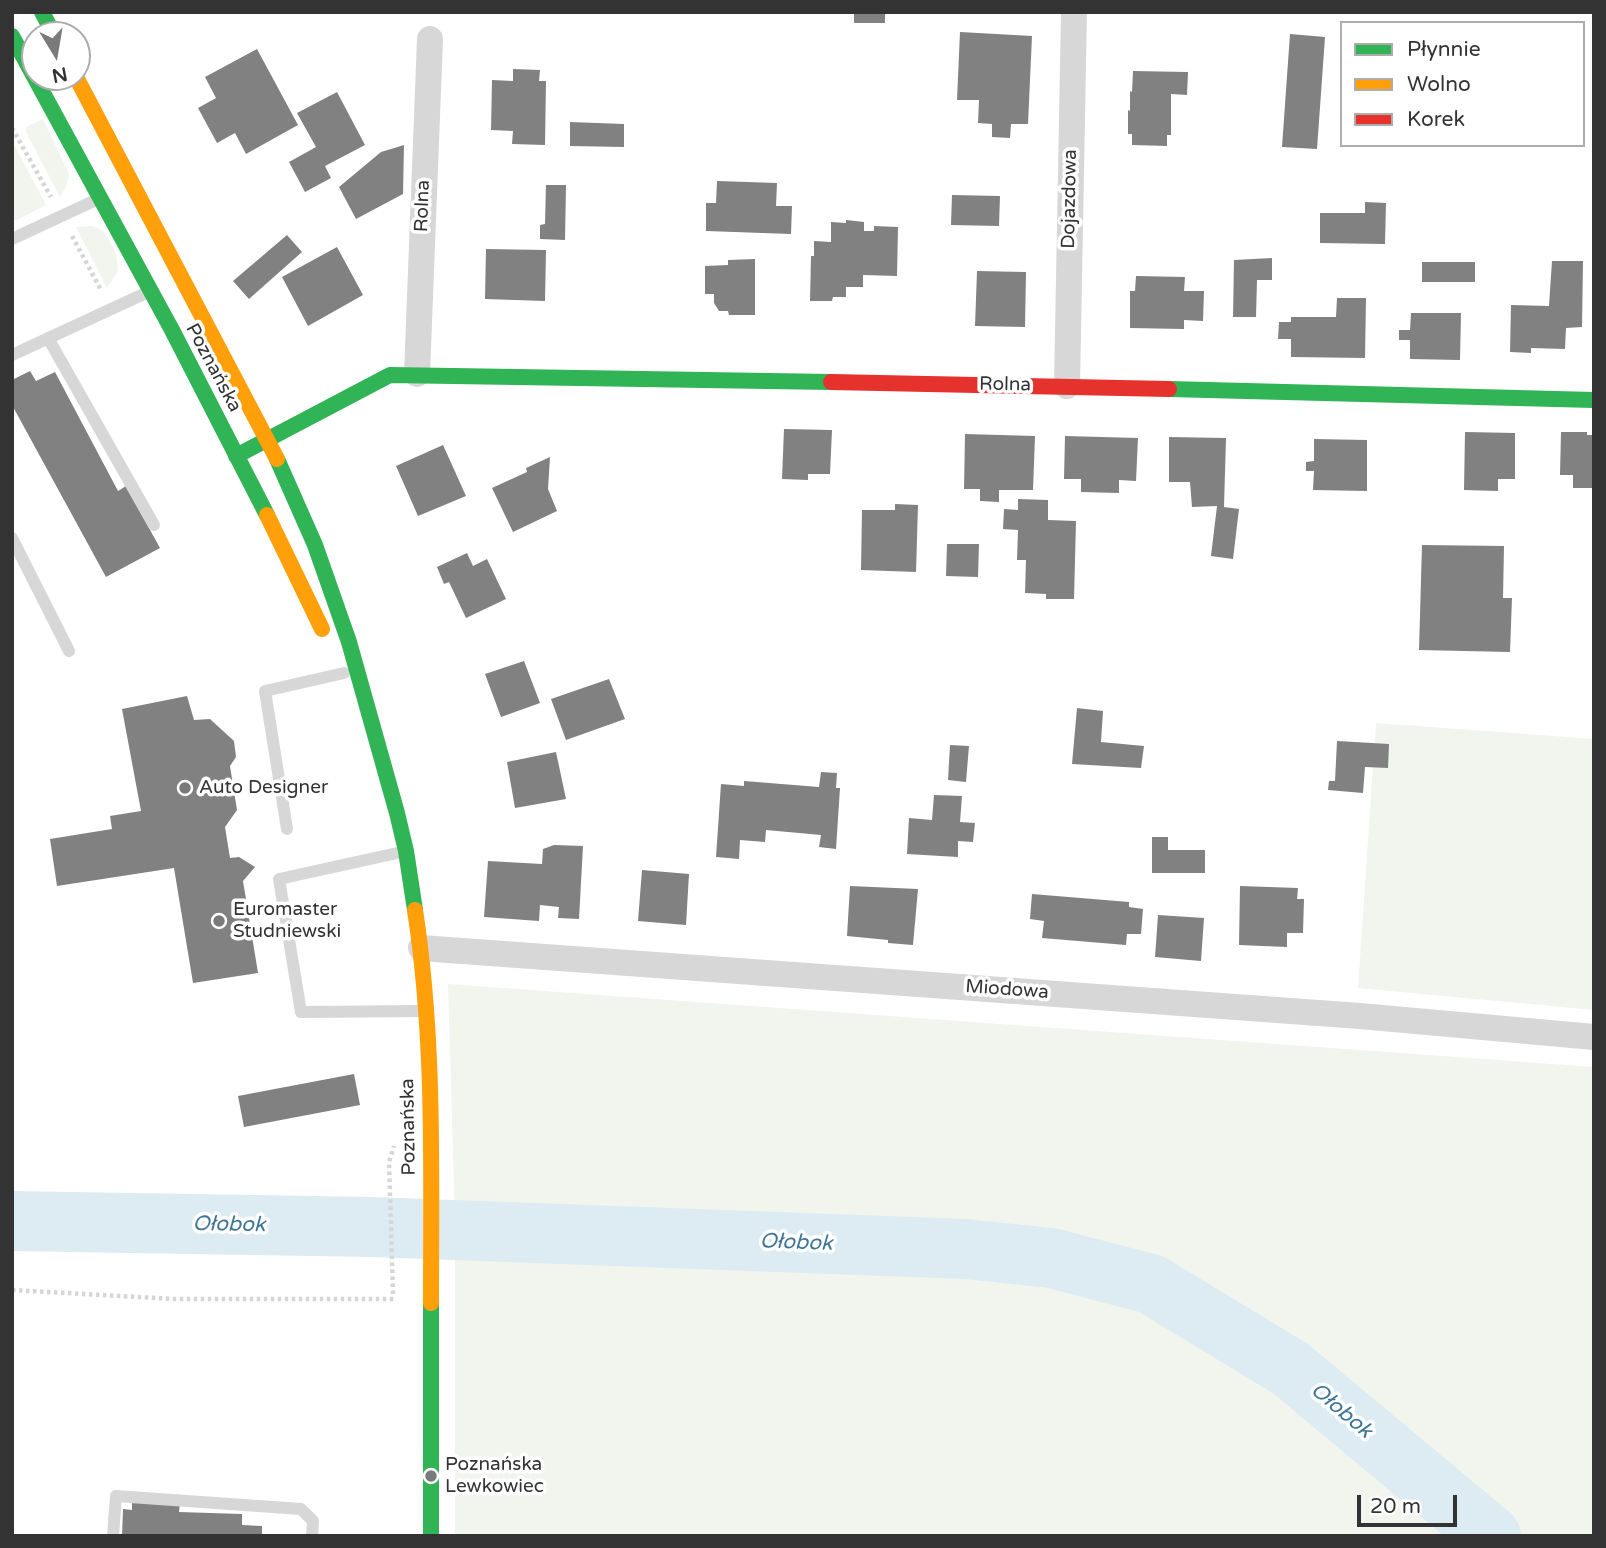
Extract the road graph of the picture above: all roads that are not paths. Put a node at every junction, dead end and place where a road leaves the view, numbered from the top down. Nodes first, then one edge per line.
1 (1073, 12) edge
2 (12, 36) edge
3 (430, 39) dead end
4 (82, 91) edge
5 (109, 159) junction
6 (100, 198) junction
7 (12, 239) edge
8 (164, 283) junction
9 (48, 338) junction
10 (12, 355) edge
11 (417, 373) junction
12 (1067, 386) junction
13 (1594, 400) edge
14 (268, 439) junction
15 (236, 456) junction
16 (154, 525) dead end
17 (12, 538) edge
18 (69, 651) dead end
19 (344, 674) junction
20 (370, 723) junction
21 (287, 829) dead end
22 (406, 851) junction
23 (421, 948) junction
24 (426, 1011) junction
25 (1594, 1037) edge
26 (113, 1536) edge
27 (312, 1536) edge
28 (431, 1536) edge

1 - 12 street, Dojazdowa
2 - 6 main road, Poznańska
3 - 11 street, Rolna
4 - 5 main road, Poznańska
5 - 6 lane
5 - 8 main road, Poznańska
6 - 7 lane
6 - 8 main road, Poznańska
8 - 9 lane
8 - 14 main road, Poznańska
8 - 15 main road, Poznańska
9 - 10 lane
9 - 16 lane
11 - 12 main road, Rolna
11 - 14 main road, Rolna
12 - 13 main road, Rolna
14 - 15 main road, Rolna
14 - 20 main road, Poznańska
15 - 19 main road, Poznańska
17 - 18 lane
19 - 20 main road, Poznańska
19 - 21 lane
20 - 22 main road, Poznańska
22 - 23 main road, Poznańska
22 - 24 lane
23 - 24 main road, Poznańska
23 - 25 street, Miodowa
24 - 28 main road, Poznańska
26 - 27 lane

